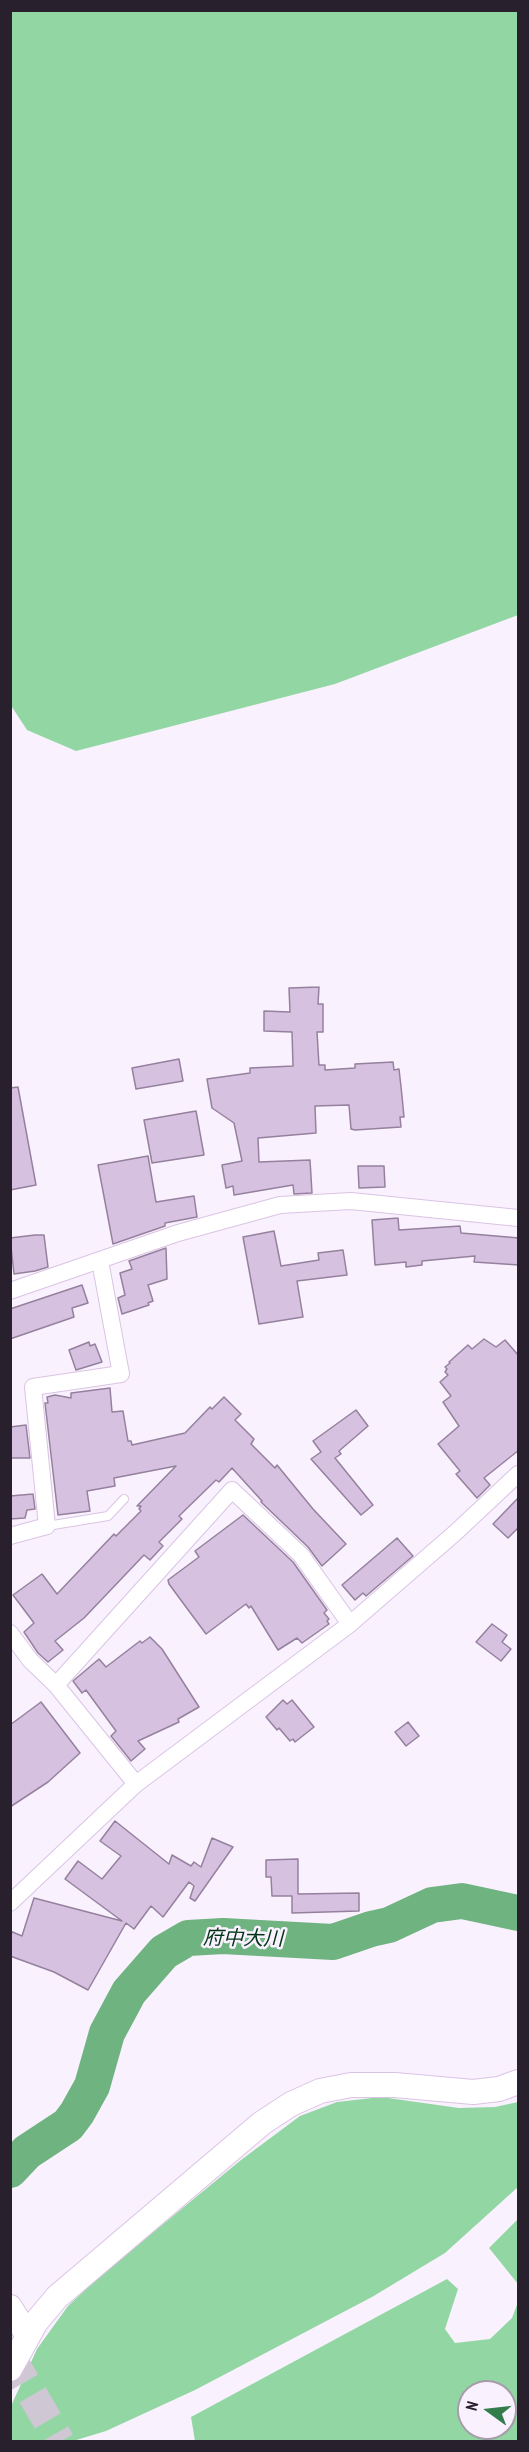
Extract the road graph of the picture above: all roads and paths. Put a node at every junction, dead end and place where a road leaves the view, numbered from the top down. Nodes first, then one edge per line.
1 (519, 1218) edge
2 (100, 1261) junction
3 (10, 1291) edge
4 (519, 1474) edge
5 (124, 1499) dead end
6 (46, 1526) junction
7 (10, 1536) edge
8 (350, 1624) junction
9 (10, 1633) edge
10 (56, 1685) junction
11 (136, 1784) junction
12 (10, 1903) edge
13 (519, 2082) edge
14 (10, 2307) edge
15 (27, 2336) junction
16 (10, 2369) edge

1 - 2 street
2 - 3 street
2 - 6 street
4 - 8 street
5 - 6 lane
6 - 7 street
8 - 10 street
8 - 11 street
9 - 10 street
10 - 11 street
11 - 12 street
13 - 15 street
14 - 15 street
15 - 16 street

